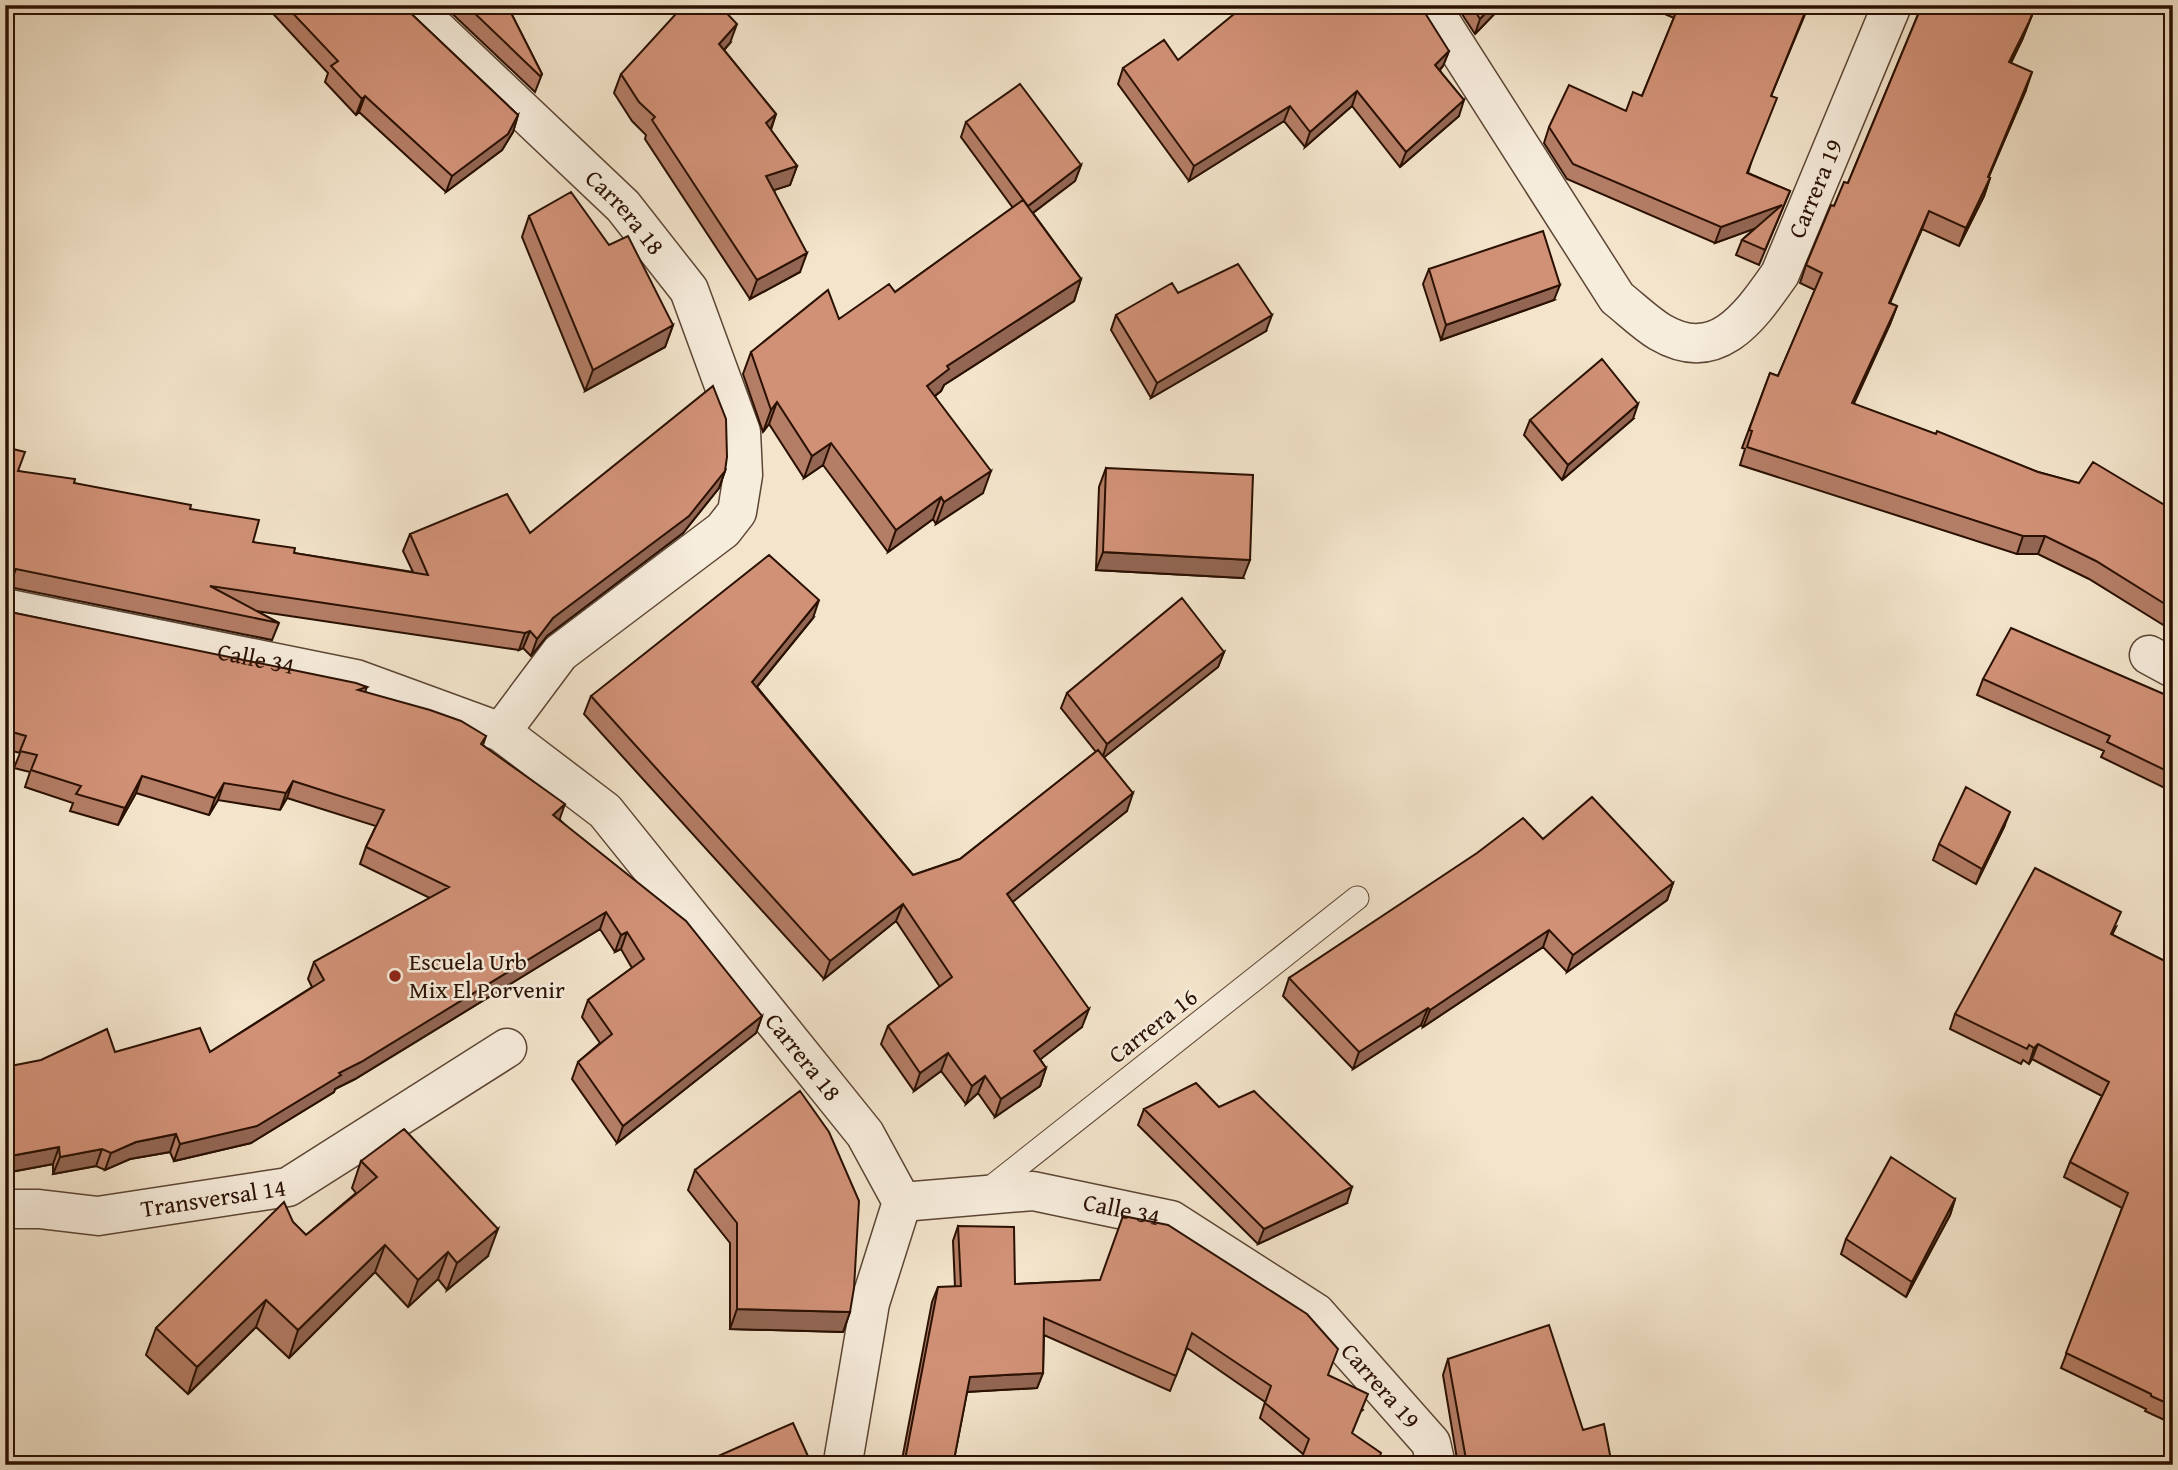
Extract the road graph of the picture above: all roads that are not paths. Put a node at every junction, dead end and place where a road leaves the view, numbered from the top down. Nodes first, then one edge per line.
1 (411, 5) edge
2 (1430, 5) edge
3 (1892, 5) edge
4 (5, 608) edge
5 (501, 732) junction
6 (1357, 898) dead end
7 (507, 1048) dead end
8 (981, 1195) junction
9 (902, 1202) junction
10 (5, 1209) edge
11 (1316, 1314) joint
12 (845, 1465) edge
13 (1436, 1465) edge

1 - 5 street, Carrera 18
2 - 3 street, Carrera 19
4 - 5 street, Calle 34
5 - 9 street, Carrera 18
6 - 8 lane, Carrera 16
7 - 10 street, Transversal 14
8 - 9 street, Calle 34
8 - 11 street, Calle 34
9 - 12 street
11 - 13 street, Carrera 19

